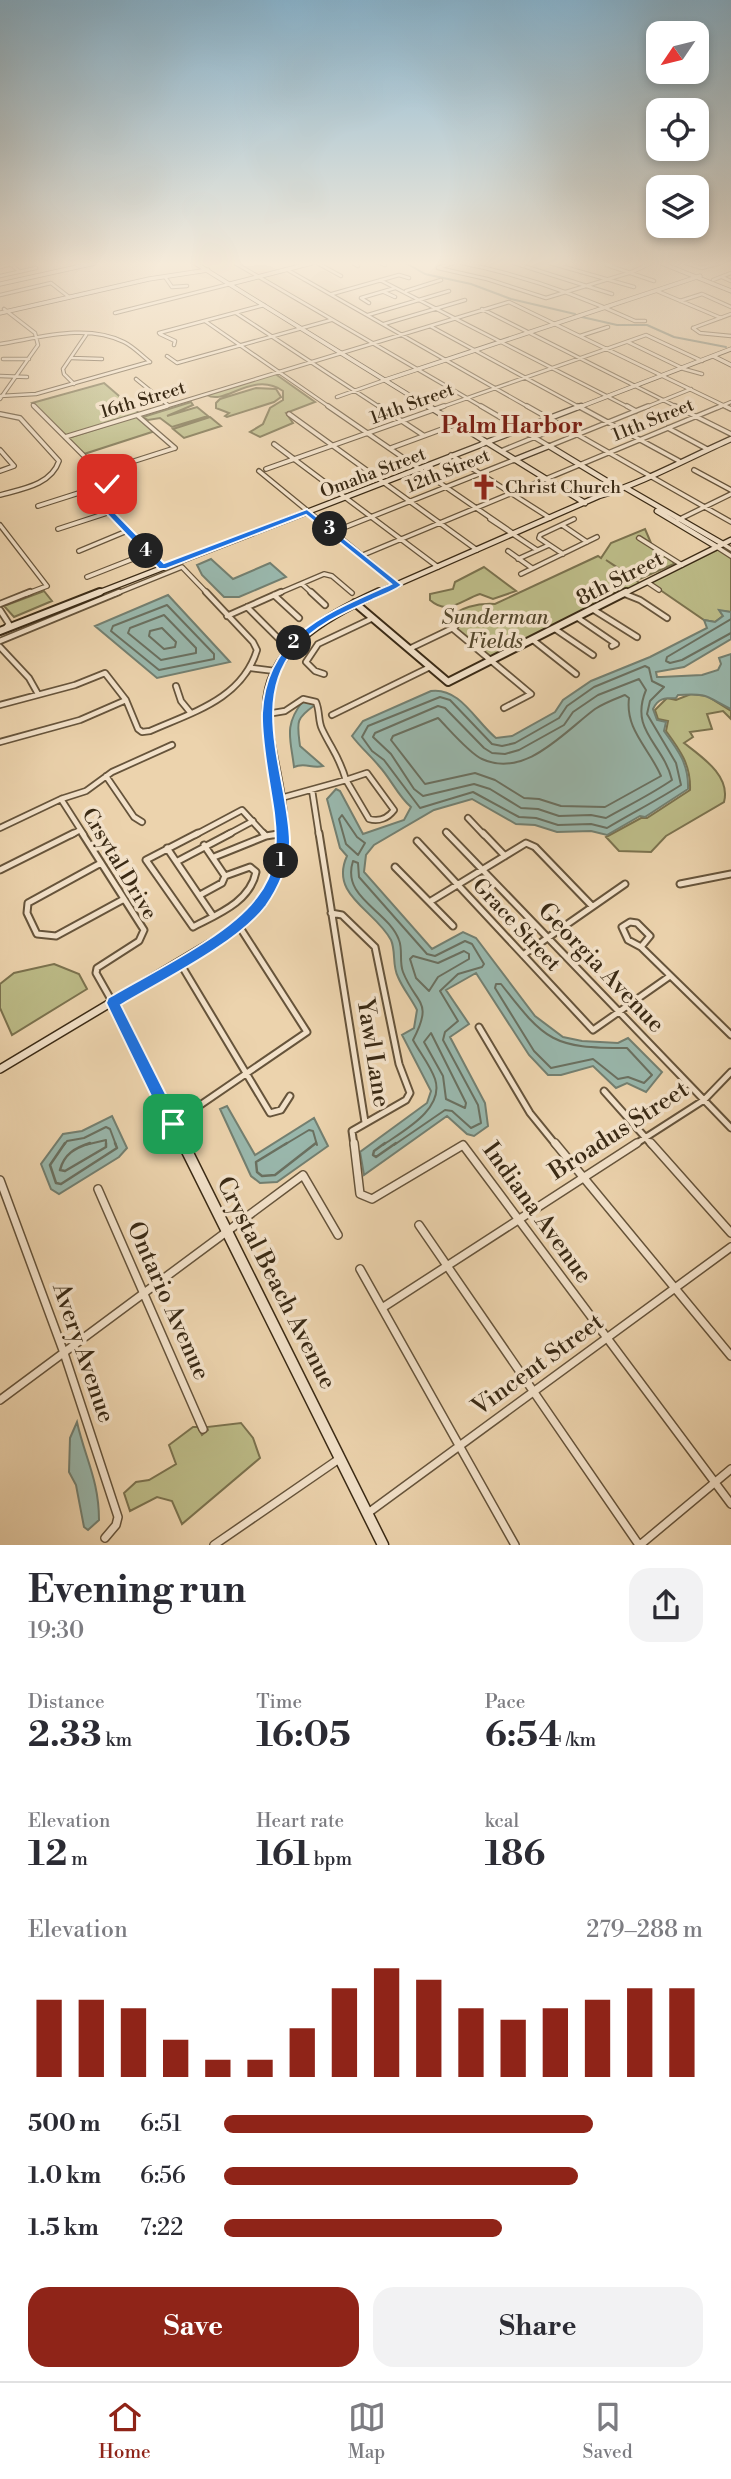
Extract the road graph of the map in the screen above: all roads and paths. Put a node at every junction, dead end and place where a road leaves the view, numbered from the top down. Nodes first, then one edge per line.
1 (35, 335) edge
2 (73, 335) edge
3 (85, 335) edge
4 (92, 335) edge
5 (163, 335) edge
6 (226, 335) edge
7 (274, 335) edge
8 (313, 335) edge
9 (358, 335) edge
10 (397, 335) edge
11 (402, 335) edge
12 (446, 335) edge
13 (491, 335) edge
14 (522, 335) edge
15 (533, 335) edge
16 (646, 335) edge
17 (646, 335) edge
18 (271, 336) junction
19 (580, 336) edge
20 (37, 338) junction
21 (502, 341) junction
22 (628, 341) junction
23 (372, 343) junction
24 (0, 344) edge
25 (174, 345) dead end
26 (240, 345) junction
27 (606, 349) junction
28 (731, 349) edge
29 (475, 351) junction
30 (341, 352) junction
31 (167, 356) dead end
32 (713, 356) junction
33 (71, 358) junction
34 (3, 359) dead end
35 (30, 359) junction
36 (102, 359) dead end
37 (580, 359) junction
38 (447, 360) junction
39 (702, 360) junction
40 (310, 362) junction
41 (731, 365) edge
42 (553, 368) junction
43 (683, 368) junction
44 (416, 370) junction
45 (278, 372) junction
46 (702, 374) dead end
47 (0, 376) edge
48 (17, 376) junction
49 (662, 376) junction
50 (27, 377) dead end
51 (525, 378) junction
52 (136, 379) dead end
53 (385, 380) junction
54 (74, 384) junction
55 (634, 386) junction
56 (496, 388) junction
57 (691, 389) junction
58 (354, 390) junction
59 (1, 397) edge
60 (337, 397) dead end
61 (607, 397) junction
62 (468, 398) junction
63 (663, 400) junction
64 (731, 402) edge
65 (33, 405) dead end
66 (169, 405) junction
67 (724, 405) junction
68 (578, 408) junction
69 (731, 409) edge
70 (434, 410) junction
71 (636, 411) junction
72 (0, 414) edge
73 (289, 414) dead end
74 (137, 415) junction
75 (696, 417) junction
76 (549, 419) junction
77 (402, 421) junction
78 (607, 423) junction
79 (456, 424) junction
80 (562, 426) junction
81 (668, 428) junction
82 (521, 429) junction
83 (368, 434) junction
84 (577, 434) junction
85 (423, 435) junction
86 (731, 436) edge
87 (65, 437) junction
88 (535, 437) junction
89 (639, 440) junction
90 (486, 443) junction
91 (274, 444) dead end
92 (334, 446) junction
93 (550, 446) junction
94 (390, 448) junction
95 (707, 449) junction
96 (0, 450) edge
97 (501, 450) junction
98 (609, 453) junction
99 (453, 456) junction
100 (295, 459) junction
101 (514, 460) junction
102 (679, 461) junction
103 (581, 465) junction
104 (266, 469) dead end
105 (419, 469) junction
106 (694, 470) dead end
107 (0, 471) edge
108 (259, 471) dead end
109 (481, 473) junction
110 (648, 475) junction
111 (547, 479) junction
112 (384, 482) junction
113 (107, 484) dead end
114 (621, 487) junction
115 (445, 488) junction
116 (89, 490) junction
117 (731, 492) edge
118 (510, 494) junction
119 (0, 495) edge
120 (346, 497) junction
121 (410, 501) junction
122 (585, 503) junction
123 (38, 506) dead end
124 (704, 507) junction
125 (477, 508) junction
126 (309, 511) junction
127 (110, 512) junction
128 (372, 516) junction
129 (550, 518) junction
130 (573, 519) dead end
131 (677, 521) junction
132 (731, 522) edge
133 (440, 523) junction
134 (0, 525) edge
135 (561, 525) junction
136 (58, 529) dead end
137 (127, 531) junction
138 (333, 532) junction
139 (514, 534) junction
140 (597, 537) dead end
141 (639, 538) dead end
142 (402, 540) junction
143 (731, 540) edge
144 (588, 542) junction
145 (549, 545) junction
146 (720, 546) junction
147 (731, 549) edge
148 (477, 550) junction
149 (537, 550) junction
150 (79, 551) dead end
151 (508, 551) dead end
152 (148, 553) junction
153 (563, 554) junction
154 (363, 555) junction
155 (731, 556) edge
156 (518, 558) junction
157 (682, 565) junction
158 (162, 567) junction
159 (439, 568) junction
160 (533, 569) junction
161 (521, 575) dead end
162 (87, 577) dead end
163 (647, 582) junction
164 (302, 584) junction
165 (398, 585) junction
166 (659, 590) dead end
167 (352, 593) dead end
168 (625, 594) junction
169 (275, 595) junction
170 (355, 603) junction
171 (0, 604) edge
172 (325, 605) dead end
173 (247, 607) junction
174 (0, 610) edge
175 (594, 610) junction
176 (228, 616) junction
177 (299, 618) dead end
178 (373, 618) junction
179 (578, 618) junction
180 (667, 618) dead end
181 (555, 629) junction
182 (3, 630) edge
183 (636, 637) dead end
184 (280, 640) dead end
185 (533, 640) junction
186 (623, 640) dead end
187 (0, 641) edge
188 (0, 647) edge
189 (408, 649) junction
190 (593, 655) dead end
191 (491, 662) junction
192 (430, 667) junction
193 (251, 668) junction
194 (275, 671) junction
195 (324, 674) dead end
196 (576, 674) dead end
197 (176, 686) dead end
198 (38, 694) junction
199 (126, 700) junction
200 (0, 705) edge
201 (504, 708) dead end
202 (190, 712) junction
203 (267, 714) junction
204 (332, 715) dead end
205 (0, 742) edge
206 (172, 745) dead end
207 (106, 776) junction
208 (346, 780) junction
209 (313, 790) junction
210 (280, 798) junction
211 (61, 799) junction
212 (467, 818) dead end
213 (253, 821) junction
214 (142, 822) dead end
215 (0, 828) edge
216 (80, 830) junction
217 (446, 832) dead end
218 (284, 833) junction
219 (266, 836) junction
220 (416, 841) dead end
221 (204, 845) junction
222 (167, 848) junction
223 (505, 856) junction
224 (214, 857) junction
225 (178, 861) junction
226 (101, 863) junction
227 (395, 867) dead end
228 (0, 870) edge
229 (483, 871) junction
230 (731, 874) edge
231 (225, 876) junction
232 (625, 884) dead end
233 (680, 884) dead end
234 (458, 885) junction
235 (200, 895) junction
236 (124, 899) junction
237 (430, 901) junction
238 (592, 906) junction
239 (331, 914) junction
240 (214, 916) junction
241 (239, 926) junction
242 (453, 926) dead end
243 (548, 938) junction
244 (642, 947) junction
245 (523, 955) junction
246 (180, 963) junction
247 (670, 976) junction
248 (113, 1003) junction
249 (620, 1014) junction
250 (479, 1027) dead end
251 (731, 1035) edge
252 (0, 1069) edge
253 (731, 1072) edge
254 (246, 1075) junction
255 (604, 1091) dead end
256 (290, 1096) dead end
257 (704, 1100) junction
258 (365, 1122) junction
259 (173, 1124) junction
260 (731, 1128) edge
261 (644, 1138) junction
262 (464, 1146) joint
263 (583, 1177) junction
264 (0, 1180) edge
265 (98, 1189) dead end
266 (517, 1219) junction
267 (419, 1225) dead end
268 (226, 1231) junction
269 (731, 1233) edge
270 (338, 1235) dead end
271 (731, 1247) edge
272 (446, 1265) junction
273 (360, 1269) dead end
274 (675, 1289) junction
275 (144, 1294) junction
276 (382, 1308) junction
277 (607, 1339) junction
278 (64, 1353) junction
279 (731, 1356) edge
280 (534, 1393) junction
281 (0, 1400) edge
282 (203, 1429) dead end
283 (459, 1447) junction
284 (340, 1458) junction
285 (731, 1469) edge
286 (715, 1482) junction
287 (731, 1504) edge
288 (367, 1513) junction
289 (105, 1538) dead end
290 (214, 1545) edge
291 (383, 1545) edge
292 (515, 1545) edge
293 (639, 1545) edge

1 - 20 street
2 - 20 street
3 - 33 street
4 - 54 street
5 - 25 street
6 - 26 street
7 - 18 street
8 - 30 street
9 - 23 street
10 - 23 street, 16th Street
11 - 38 street
12 - 29 street
13 - 21 street
14 - 21 street
15 - 37 street
16 - 22 street, 14th Street
17 - 39 street, 14th Street
18 - 26 street
18 - 40 street
19 - 27 street
20 - 24 street
20 - 35 street
21 - 29 street
21 - 42 street
22 - 27 street, 14th Street
22 - 43 street
23 - 30 street, 16th Street
23 - 44 street
26 - 31 street
26 - 45 street
27 - 37 street, 14th Street
27 - 49 street
28 - 32 street, Omaha Street
29 - 38 street
29 - 51 street
30 - 40 street, 16th Street
30 - 53 street
32 - 39 street, Omaha Street
32 - 41 street
33 - 36 street
33 - 54 street
34 - 35 street
35 - 48 street
37 - 42 street, 14th Street
37 - 55 street
38 - 44 street
38 - 56 street
39 - 43 street, Omaha Street
40 - 45 street, 16th Street
40 - 58 street
42 - 51 street, 14th Street
42 - 61 street
43 - 46 street
43 - 49 street, Omaha Street
44 - 53 street
44 - 62 street
45 - 66 street, 16th Street
45 - 83 street
47 - 48 street
48 - 50 street
48 - 59 street
49 - 55 street, Omaha Street
49 - 57 street
51 - 56 street, 14th Street
51 - 68 street
52 - 66 street
53 - 58 street
53 - 70 street
54 - 59 street
55 - 61 street, Omaha Street
55 - 63 street
56 - 62 street, 14th Street
56 - 76 street
57 - 63 street, 12th Street
57 - 67 street
58 - 60 street
58 - 77 street
61 - 68 street, Omaha Street
61 - 71 street
62 - 70 street, 14th Street
62 - 82 street
63 - 71 street, 12th Street
63 - 75 street
64 - 67 street, 11th Street
65 - 87 street
66 - 74 street, 16th Street
67 - 69 street
67 - 75 street, 11th Street
68 - 76 street, Omaha Street
68 - 78 street
70 - 77 street, 14th Street
70 - 79 street
71 - 78 street, 12th Street
72 - 119 street
73 - 92 street
74 - 87 street, 16th Street
74 - 87 street
75 - 81 street, 11th Street
75 - 86 street
76 - 80 street
76 - 82 street, Omaha Street
77 - 83 street, 14th Street
77 - 85 street
78 - 84 street, 12th Street
78 - 89 street
79 - 85 street
79 - 90 street
80 - 84 street
80 - 88 street
81 - 89 street, 11th Street
81 - 95 street
82 - 88 street
82 - 90 street, Omaha Street
83 - 92 street, 14th Street
83 - 94 street
84 - 93 street, 12th Street
84 - 98 street
85 - 94 street
86 - 95 street
88 - 93 street
88 - 97 street
89 - 98 street, 11th Street
89 - 102 street
90 - 97 street
90 - 99 street, Omaha Street
90 - 101 street
91 - 100 street
92 - 100 street, 14th Street
92 - 112 street
93 - 101 street, 12th Street
93 - 103 street
94 - 105 street
95 - 102 street
96 - 107 street
97 - 101 street
98 - 103 street, 11th Street
98 - 110 street
99 - 105 street, Omaha Street
99 - 109 street
100 - 104 street, 14th Street
100 - 120 street
101 - 109 street, 12th Street
101 - 111 street
102 - 110 street
103 - 111 street, 11th Street
103 - 114 street
105 - 112 street, Omaha Street
105 - 115 street
106 - 117 street
108 - 126 street
109 - 115 street, 12th Street
109 - 118 street
110 - 114 street
110 - 124 street
111 - 118 street, 11th Street
111 - 122 street
112 - 120 street, Omaha Street
112 - 121 street
113 - 116 street
114 - 122 street
114 - 131 street
115 - 121 street, 12th Street
115 - 125 street
116 - 123 street
116 - 127 street
117 - 124 street
118 - 125 street, 11th Street
118 - 129 street
120 - 126 street, Omaha Street
120 - 128 street
121 - 128 street, 12th Street
121 - 133 street
122 - 129 street
124 - 131 street
124 - 132 street
125 - 133 street, 11th Street
125 - 139 street
126 - 138 street
126 - 158 street, Omaha Street
127 - 136 street
127 - 137 street
128 - 138 street, 12th Street
128 - 142 street
129 - 139 street
130 - 135 street
131 - 146 street
133 - 142 street, 11th Street
133 - 148 street
134 - 171 street
135 - 144 street
135 - 145 street
137 - 150 street
137 - 152 street
138 - 154 street
139 - 148 street
139 - 149 street
140 - 144 street
141 - 157 street
142 - 154 street, 11th Street
142 - 159 street
143 - 146 street, 8th Street
144 - 153 street
145 - 149 street
145 - 153 street
146 - 147 street
146 - 155 street
146 - 157 street, 8th Street
148 - 159 street
149 - 156 street
151 - 156 street
152 - 158 street
152 - 162 street
153 - 160 street
154 - 165 street
156 - 160 street
157 - 163 street, 8th Street
158 - 182 street, Omaha Street
159 - 165 street
160 - 161 street
163 - 166 street
163 - 168 street, 8th Street
164 - 167 street
164 - 169 street
164 - 172 street
165 - 170 street
168 - 175 street, 8th Street
168 - 180 street
169 - 173 street
169 - 177 street
170 - 178 street
170 - 194 street
173 - 176 street
173 - 184 street
174 - 182 street
175 - 179 street, 8th Street
175 - 183 street
176 - 187 street
176 - 193 street
178 - 189 street
178 - 195 street
179 - 181 street, 8th Street
179 - 186 street
181 - 185 street, 8th Street
181 - 190 street
185 - 191 street, 8th Street
185 - 196 street
188 - 198 street
189 - 191 street
189 - 192 street
191 - 192 street, 8th Street
191 - 201 street
192 - 204 street
193 - 194 street
193 - 202 street
194 - 203 street
197 - 202 street
198 - 199 street
198 - 200 street
199 - 202 street
199 - 205 street
203 - 208 street
203 - 210 street
206 - 207 street
207 - 211 street
207 - 214 street
208 - 208 street
208 - 209 street
209 - 210 street
209 - 239 street, Yawl Lane
210 - 218 street
211 - 215 street
211 - 216 street, Crsytal Drive
212 - 223 street
213 - 219 street
213 - 221 street
213 - 222 street
216 - 226 street, Crsytal Drive
216 - 228 street
217 - 229 street, Georgia Avenue
218 - 219 street
218 - 241 street
219 - 224 street
220 - 234 street, Grace Street
221 - 224 street
221 - 225 street
222 - 225 street
222 - 240 street
223 - 229 street
223 - 238 street
224 - 231 street
225 - 235 street
226 - 236 street, Crsytal Drive
226 - 236 street
227 - 237 street
229 - 234 street
229 - 243 street, Georgia Avenue
230 - 233 street
231 - 235 street
231 - 240 street
232 - 238 street
234 - 237 street
234 - 245 street, Grace Street
235 - 240 street
236 - 248 street, Crsytal Drive
237 - 242 street
238 - 243 street
239 - 258 street, Yawl Lane
239 - 258 street
241 - 246 street
241 - 254 street
243 - 245 street
243 - 249 street, Georgia Avenue
244 - 244 street
244 - 247 street
245 - 249 street, Grace Street
246 - 248 street
246 - 254 street
247 - 249 street
247 - 251 street
248 - 252 street
248 - 259 street, Crystal Beach Avenue
249 - 257 street, Georgia Avenue
250 - 263 street
253 - 257 street, Broadus Street
254 - 256 street
254 - 259 street
255 - 261 street
257 - 260 street, Georgia Avenue
257 - 261 street, Broadus Street
258 - 262 street, Yawl Lane
259 - 268 street, Crystal Beach Avenue
261 - 263 street, Broadus Street
261 - 269 street
262 - 266 street, Indiana Avenue
263 - 266 street, Broadus Street
263 - 274 street
264 - 278 street, Avery Avenue
265 - 275 street, Ontario Avenue
266 - 272 street, Broadus Street
266 - 277 street, Indiana Avenue
267 - 272 street
268 - 270 street
268 - 275 street
268 - 284 street, Crystal Beach Avenue
271 - 274 street, Vincent Street
272 - 276 street, Broadus Street
272 - 280 street
273 - 276 street
274 - 277 street, Vincent Street
274 - 279 street
275 - 278 street
275 - 282 street, Ontario Avenue
276 - 283 street
277 - 280 street, Vincent Street
277 - 286 street, Indiana Avenue
278 - 281 street
278 - 289 street, Avery Avenue
280 - 283 street, Vincent Street
280 - 293 street
283 - 288 street, Vincent Street
283 - 292 street
284 - 288 street, Crystal Beach Avenue
284 - 290 street
285 - 286 street
286 - 287 street, Indiana Avenue
286 - 293 street
288 - 291 street, Crystal Beach Avenue

